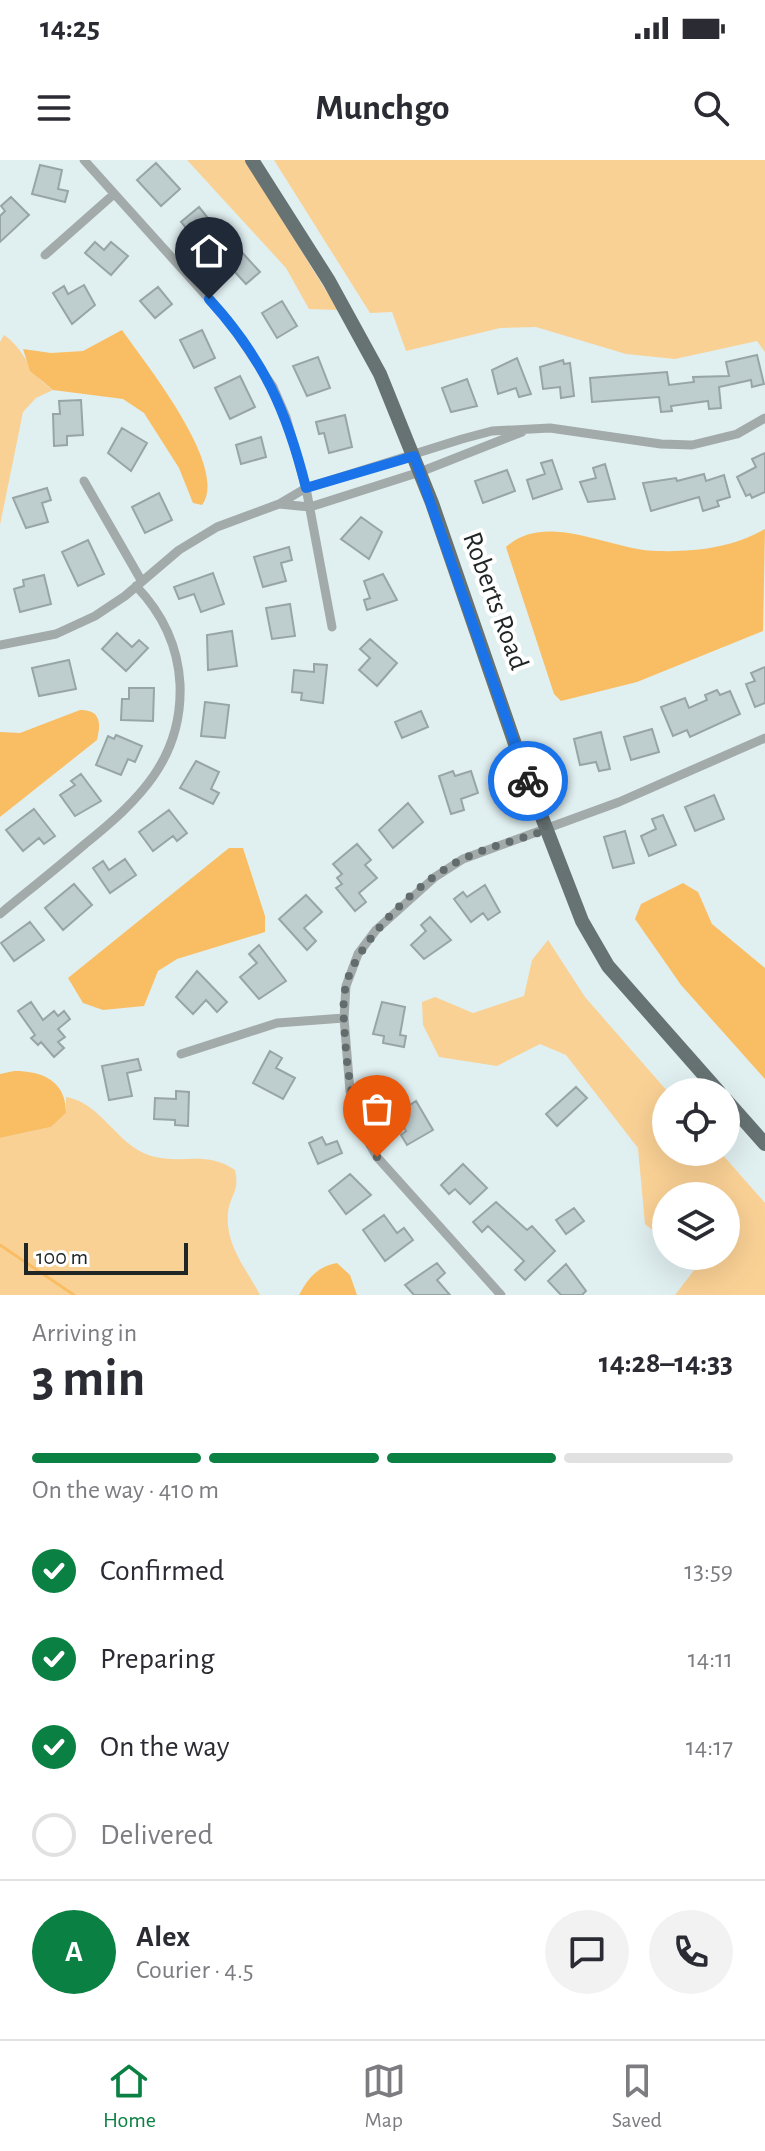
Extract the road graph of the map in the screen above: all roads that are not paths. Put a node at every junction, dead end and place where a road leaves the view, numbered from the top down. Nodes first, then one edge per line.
1 (84, 160) edge
2 (252, 160) edge
3 (114, 194) junction
4 (45, 255) dead end
5 (765, 418) edge
6 (529, 428) junction
7 (414, 456) junction
8 (420, 472) junction
9 (84, 481) dead end
10 (306, 488) junction
11 (279, 504) junction
12 (310, 507) junction
13 (139, 583) junction
14 (332, 627) dead end
15 (0, 645) edge
16 (765, 738) edge
17 (547, 830) junction
18 (0, 914) edge
19 (344, 1018) junction
20 (181, 1054) dead end
21 (707, 1078) edge
22 (740, 1116) edge
23 (765, 1144) edge
24 (501, 1295) edge

1 - 3 street
2 - 7 main road, Roberts Road
3 - 4 street
3 - 10 street
5 - 6 street
6 - 7 street
6 - 8 street
7 - 8 main road, Roberts Road
7 - 10 street
8 - 12 street
8 - 17 main road, Roberts Road
9 - 13 street
10 - 11 street
10 - 12 street
11 - 12 street
11 - 13 street
12 - 14 street
13 - 15 street
13 - 18 street
16 - 17 street
17 - 19 street
17 - 21 main road, Roberts Road
19 - 20 street
19 - 24 street
22 - 23 main road

